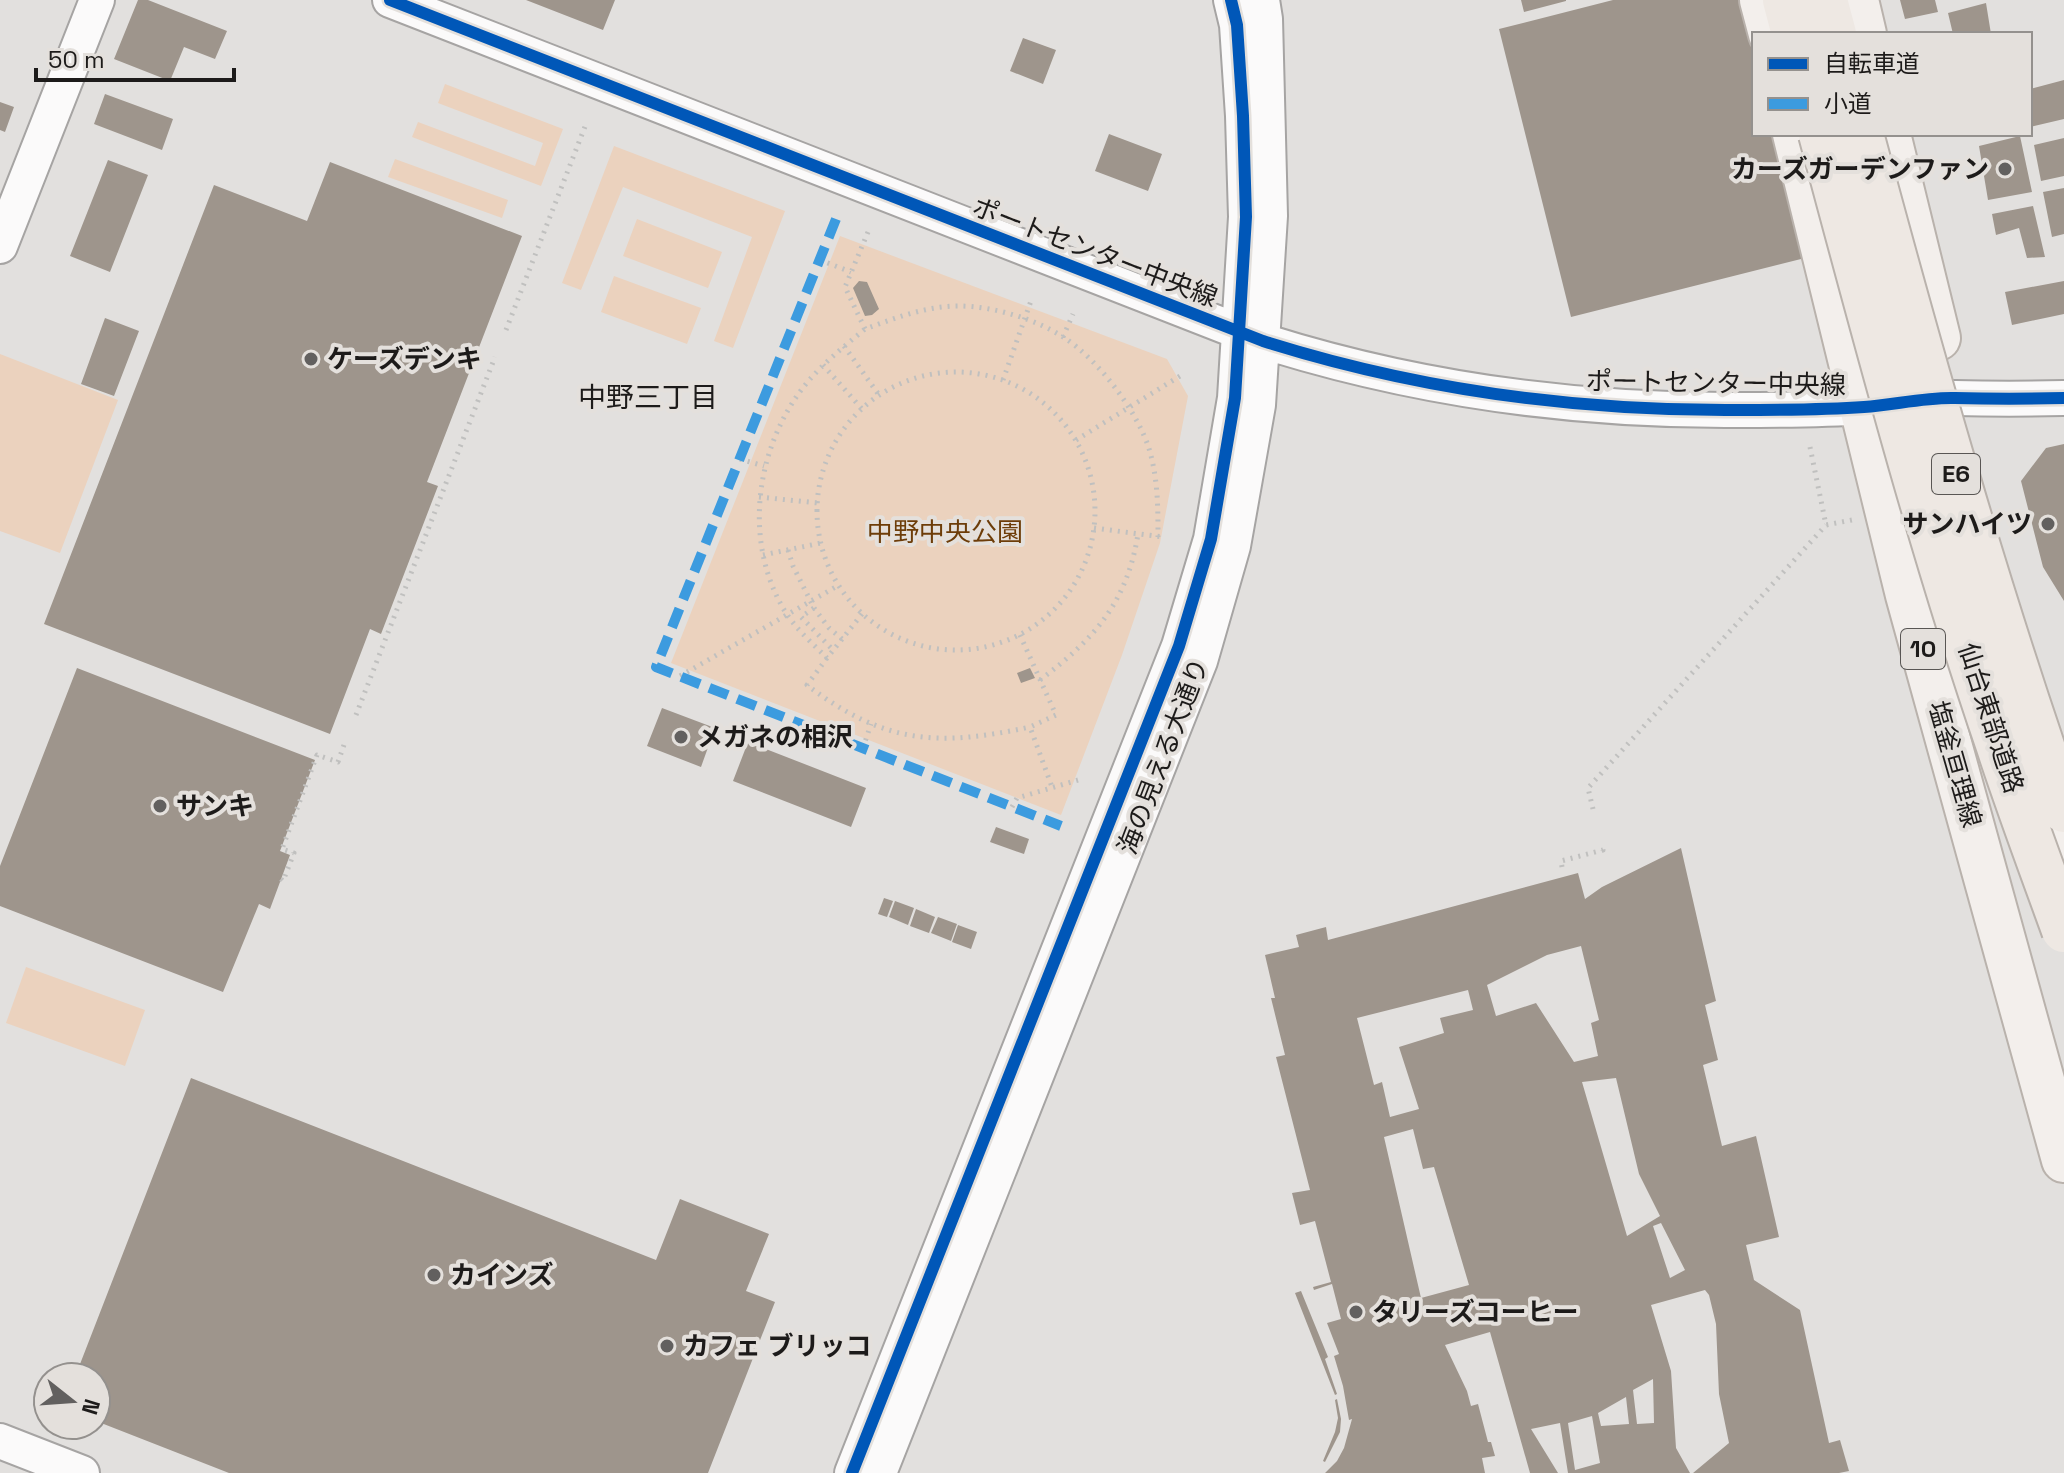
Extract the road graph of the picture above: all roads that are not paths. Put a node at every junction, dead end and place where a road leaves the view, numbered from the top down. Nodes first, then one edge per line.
1 (97, 0) edge
2 (390, 0) edge
3 (1231, 0) edge
4 (1262, 0) edge
5 (1762, 0) edge
6 (1785, 0) edge
7 (1825, 0) edge
8 (1856, 0) edge
9 (1770, 32) edge
10 (1793, 32) edge
11 (1833, 32) edge
12 (1864, 32) edge
13 (1796, 136) edge
14 (1822, 136) edge
15 (1862, 136) edge
16 (1888, 136) edge
17 (0, 246) edge
18 (1250, 336) junction
19 (1953, 398) junction
20 (2064, 398) edge
21 (1864, 407) junction
22 (2064, 810) edge
23 (2064, 839) edge
24 (2064, 930) edge
25 (2064, 1160) edge
26 (0, 1441) edge
27 (82, 1473) edge
28 (852, 1473) edge
29 (879, 1473) edge

1 - 17 street
2 - 18 street, ポートセンター中央線
3 - 18 street
4 - 18 street, 海の見える大通り
5 - 9 main road
6 - 10 highway
7 - 11 highway
8 - 12 main road
13 - 21 main road, 塩釜亘理線 / 10
14 - 24 highway, 仙台東部道路 / E6, bridge
15 - 22 highway, 仙台東部道路 / E6, bridge
16 - 19 main road
18 - 21 street, ポートセンター中央線
18 - 28 street
18 - 29 street, 海の見える大通り
19 - 20 street, ポートセンター中央線
19 - 21 street, ポートセンター中央線
19 - 23 main road
21 - 25 main road, 塩釜亘理線 / 10
26 - 27 street

